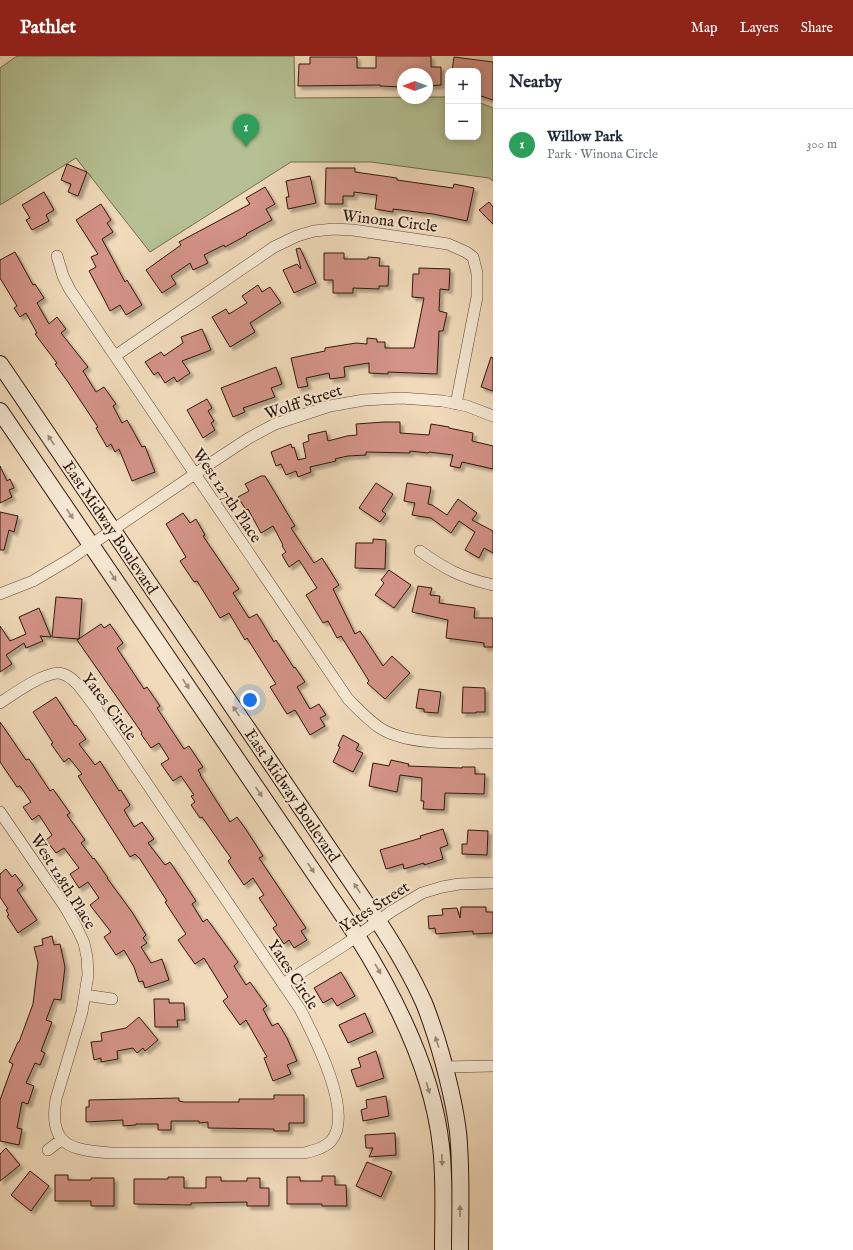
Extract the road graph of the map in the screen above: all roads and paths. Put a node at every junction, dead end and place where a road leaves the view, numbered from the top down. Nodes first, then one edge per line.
1 (57, 256) dead end
2 (115, 356) junction
3 (0, 364) edge
4 (456, 404) junction
5 (0, 411) edge
6 (493, 416) edge
7 (195, 474) junction
8 (112, 530) junction
9 (91, 544) junction
10 (420, 551) dead end
11 (493, 585) edge
12 (0, 594) edge
13 (63, 661) dead end
14 (62, 673) junction
15 (0, 703) edge
16 (493, 743) edge
17 (0, 812) edge
18 (493, 883) edge
19 (378, 920) junction
20 (357, 936) junction
21 (282, 984) junction
22 (85, 995) junction
23 (112, 1000) dead end
24 (445, 1066) junction
25 (493, 1066) edge
26 (62, 1139) junction
27 (48, 1150) dead end
28 (442, 1250) edge
29 (460, 1250) edge

1 - 2 street, West 127th Place
2 - 4 street, Winona Circle
2 - 7 street, West 127th Place
8 -> 3 main road, East Midway Boulevard
4 - 6 street, Wolff Street
4 - 7 street, Wolff Street
5 -> 9 main road, East Midway Boulevard
7 - 8 street, Wolff Street
7 - 16 street, West 127th Place
8 - 9 street, Wolff Street
19 -> 8 main road, East Midway Boulevard
9 - 12 street, Wolff Street
9 -> 20 main road, East Midway Boulevard
10 - 11 street
13 - 14 street
14 - 15 street, Yates Circle
14 - 21 street, Yates Circle
17 - 22 street, West 128th Place
18 - 19 street, Yates Street
19 - 20 street, Yates Street
24 -> 19 main road, East Midway Boulevard
20 - 21 street, Yates Street
20 -> 28 main road, East Midway Boulevard
21 - 26 street, Yates Circle
22 - 23 street
22 - 26 street, West 128th Place
24 - 25 street
29 -> 24 main road, East Midway Boulevard
26 - 27 street

